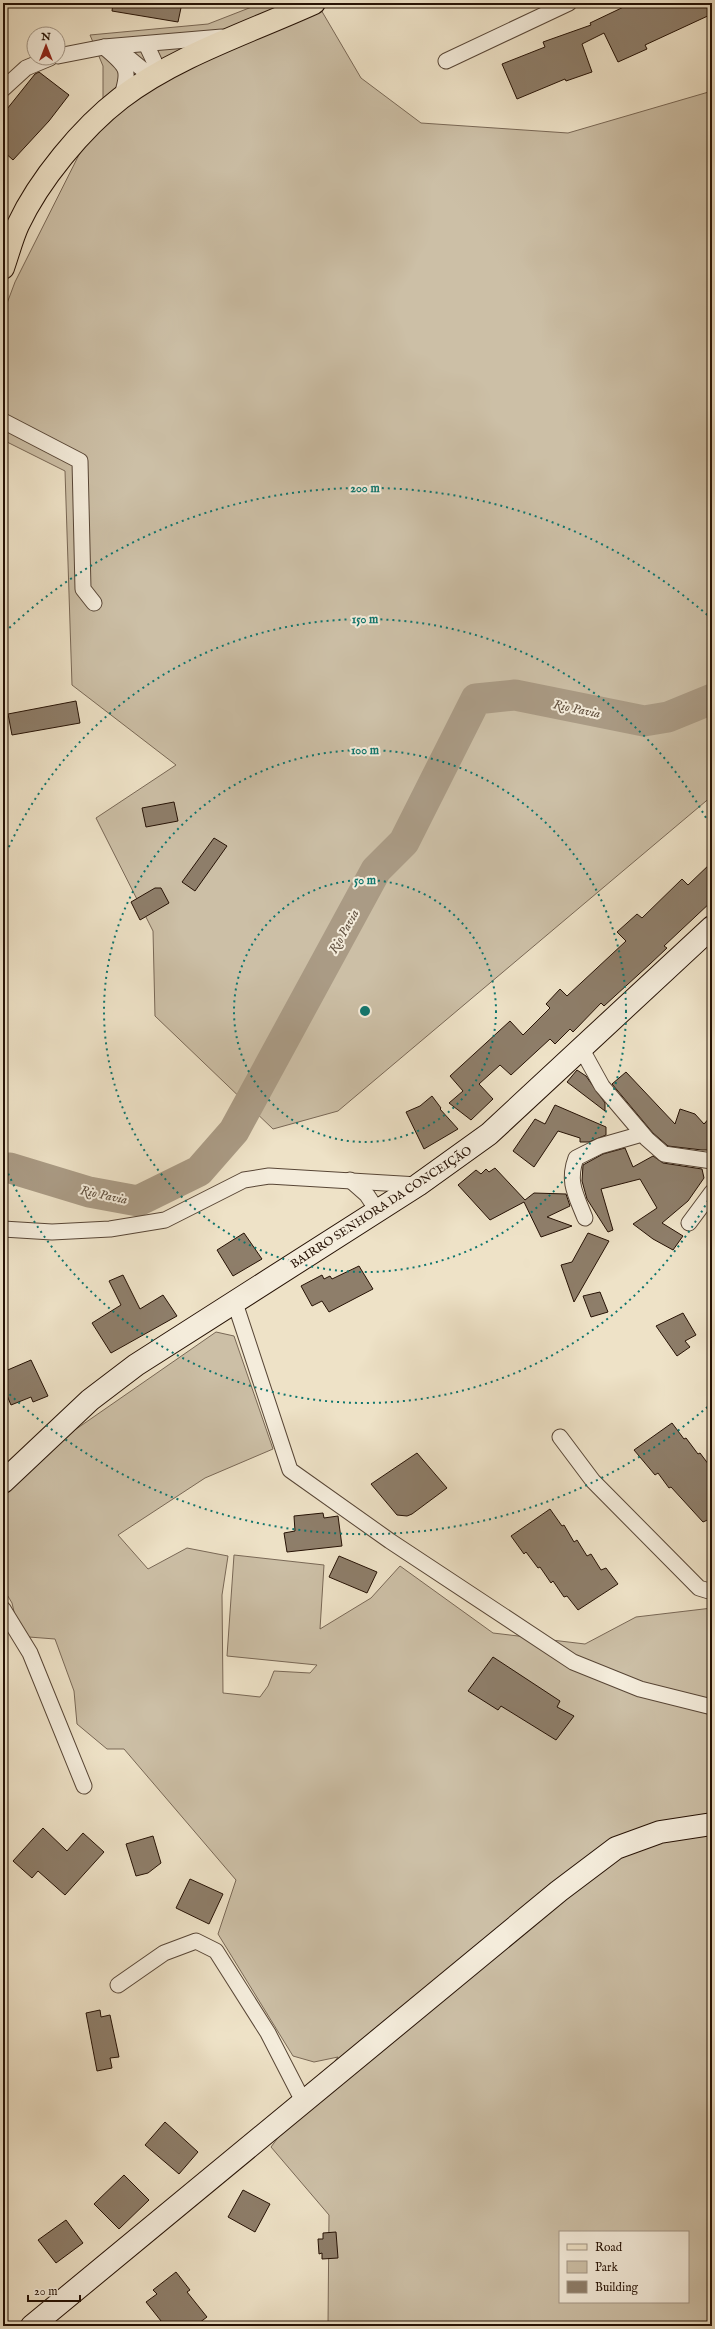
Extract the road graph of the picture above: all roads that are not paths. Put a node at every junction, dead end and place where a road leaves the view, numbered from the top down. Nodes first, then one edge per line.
1 (314, 3) edge
2 (570, 3) edge
3 (237, 36) junction
4 (146, 44) junction
5 (104, 47) junction
6 (66, 54) edge
7 (446, 61) dead end
8 (31, 66) edge
9 (153, 78) junction
10 (3, 89) edge
11 (121, 98) junction
12 (3, 268) edge
13 (3, 421) edge
14 (94, 603) dead end
15 (712, 927) edge
16 (581, 1048) junction
17 (642, 1134) junction
18 (712, 1161) edge
19 (350, 1180) junction
20 (418, 1185) junction
21 (712, 1192) edge
22 (377, 1210) junction
23 (585, 1218) dead end
24 (689, 1223) dead end
25 (3, 1229) edge
26 (235, 1303) junction
27 (560, 1437) dead end
28 (3, 1482) edge
29 (712, 1592) edge
30 (3, 1609) edge
31 (712, 1707) edge
32 (84, 1786) dead end
33 (712, 1824) edge
34 (118, 1985) dead end
35 (304, 2103) junction
36 (32, 2326) edge

1 - 3 main road
2 - 7 street
3 - 4 street
3 - 9 main road
4 - 5 street
4 - 9 street
5 - 6 street
5 - 9 street
5 - 11 street
8 - 10 street
9 - 11 main road
11 - 12 main road
13 - 14 street
15 - 16 street, BAIRRO SENHORA DA CONCEIÇÃO
16 - 17 street
16 - 20 street, BAIRRO SENHORA DA CONCEIÇÃO
17 - 18 street
17 - 23 street
19 - 20 street
19 - 22 street
19 - 25 street
20 - 22 street, BAIRRO SENHORA DA CONCEIÇÃO
21 - 24 street
22 - 26 street, BAIRRO SENHORA DA CONCEIÇÃO
26 - 28 street, BAIRRO SENHORA DA CONCEIÇÃO
26 - 31 street
27 - 29 street
30 - 32 street
33 - 35 street
34 - 35 street
35 - 36 street

